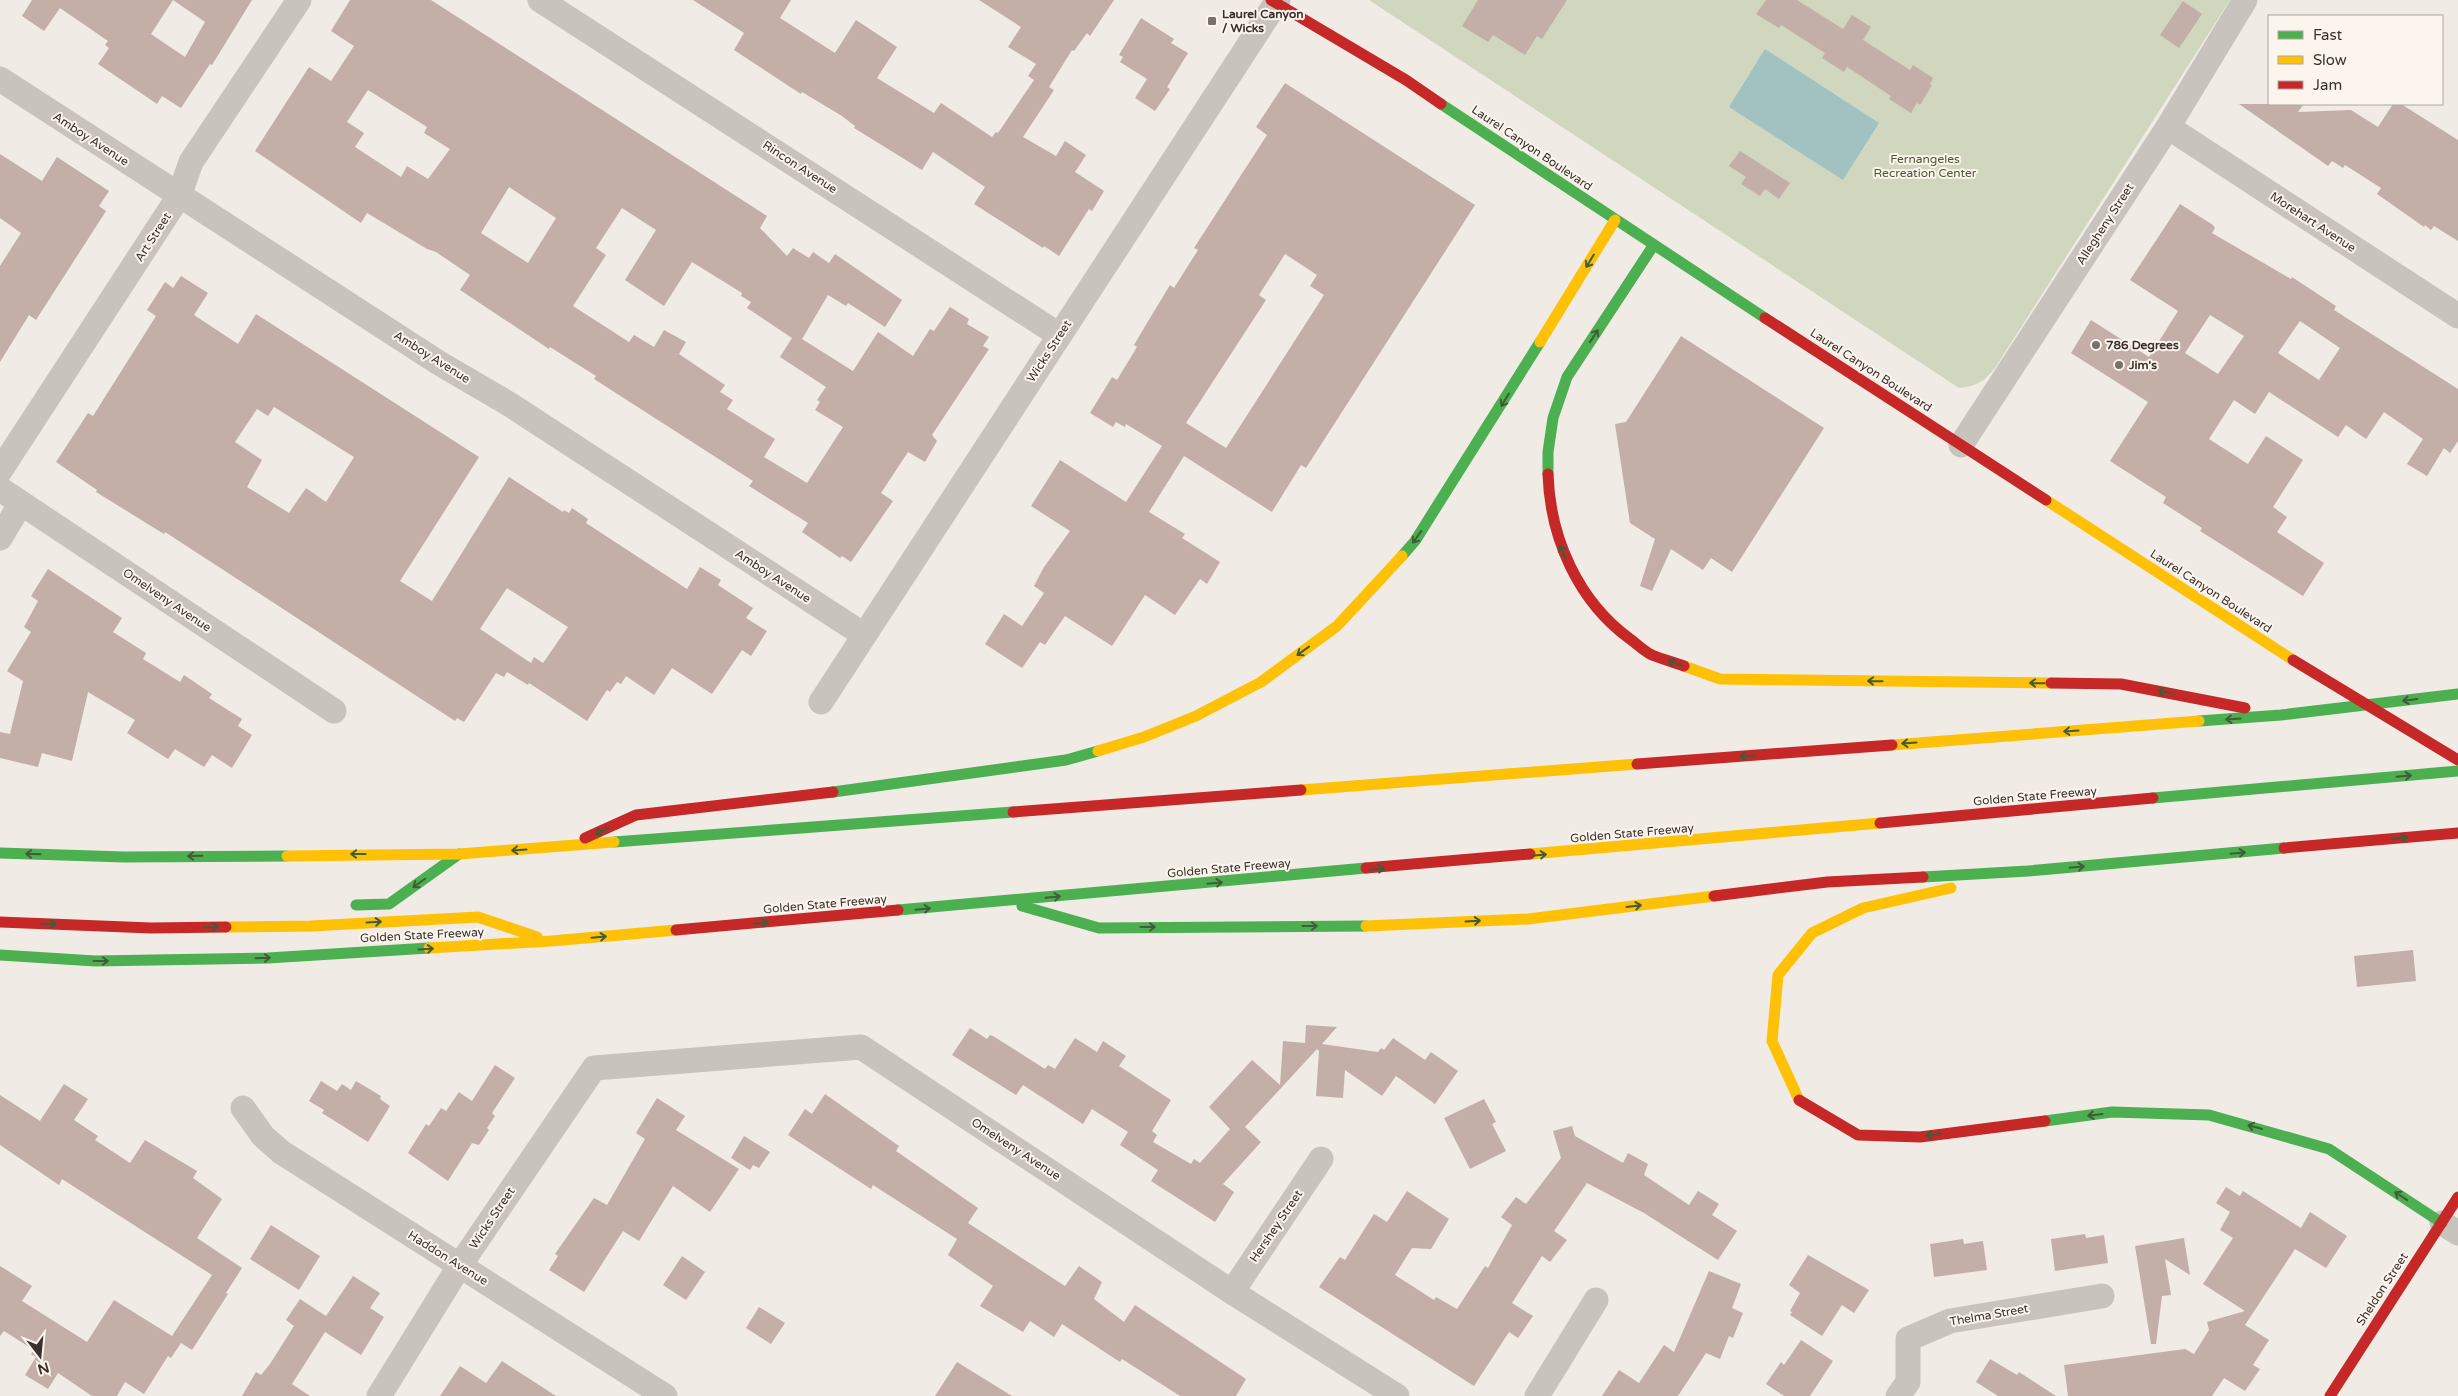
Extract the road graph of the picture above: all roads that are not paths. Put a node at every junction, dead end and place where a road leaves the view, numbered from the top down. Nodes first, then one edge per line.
1 (299, 0) edge
2 (540, 0) edge
3 (2245, 0) edge
4 (1275, 1) edge
5 (0, 79) edge
6 (2168, 127) junction
7 (179, 196) junction
8 (1615, 220) junction
9 (1653, 246) junction
10 (2458, 316) edge
11 (1059, 335) junction
12 (1961, 445) junction
13 (0, 471) edge
14 (0, 489) edge
15 (21, 503) junction
16 (0, 538) edge
17 (864, 635) junction
18 (2458, 694) edge
19 (821, 702) dead end
20 (334, 711) dead end
21 (2281, 715) junction
22 (2458, 760) edge
23 (2458, 771) edge
24 (2458, 833) edge
25 (568, 846) junction
26 (0, 853) edge
27 (459, 854) junction
28 (2028, 871) junction
29 (1005, 902) junction
30 (340, 906) dead end
31 (0, 922) edge
32 (551, 941) junction
33 (0, 955) edge
34 (594, 1068) joint
35 (243, 1108) dead end
36 (1320, 1159) dead end
37 (2458, 1197) edge
38 (2450, 1228) edge
39 (460, 1265) junction
40 (1232, 1292) junction
41 (2102, 1296) dead end
42 (1596, 1300) dead end
43 (379, 1396) edge
44 (665, 1396) edge
45 (1396, 1396) edge
46 (1537, 1396) edge
47 (1898, 1396) edge
48 (2330, 1396) edge

1 - 7 street, Art Street
2 - 11 street, Rincon Avenue
3 - 6 street, Allegheny Street
4 - 8 main road, Laurel Canyon Boulevard
4 - 11 street, Wicks Street
5 - 7 street, Amboy Avenue
6 - 10 street, Morehart Avenue
6 - 12 street, Allegheny Street
7 - 13 street, Art Street
7 - 17 street, Amboy Avenue
8 - 9 main road, Laurel Canyon Boulevard
8 -> 25 main road
9 - 12 main road, Laurel Canyon Boulevard
21 -> 9 main road
11 - 17 street, Wicks Street
12 - 22 main road, Laurel Canyon Boulevard, bridge
14 - 15 street, Omelveny Avenue
15 - 16 street
15 - 20 street, Omelveny Avenue
17 - 19 street, Wicks Street
18 -> 21 main road
21 -> 25 main road
29 -> 23 main road, Golden State Freeway
28 -> 24 main road
25 -> 27 main road
27 -> 26 main road
27 -> 30 main road
29 -> 28 main road
38 -> 28 main road
32 -> 29 main road, Golden State Freeway
31 -> 32 main road
33 -> 32 main road, Golden State Freeway
34 - 39 street, Wicks Street
34 - 40 street, Omelveny Avenue
35 - 39 street, Haddon Avenue
36 - 40 street, Hershey Street
37 - 38 main road, Sheldon Street
38 - 48 main road, Sheldon Street
39 - 43 street, Wicks Street
39 - 44 street, Haddon Avenue
40 - 45 street, Omelveny Avenue
41 - 47 street, Thelma Street
42 - 46 street

